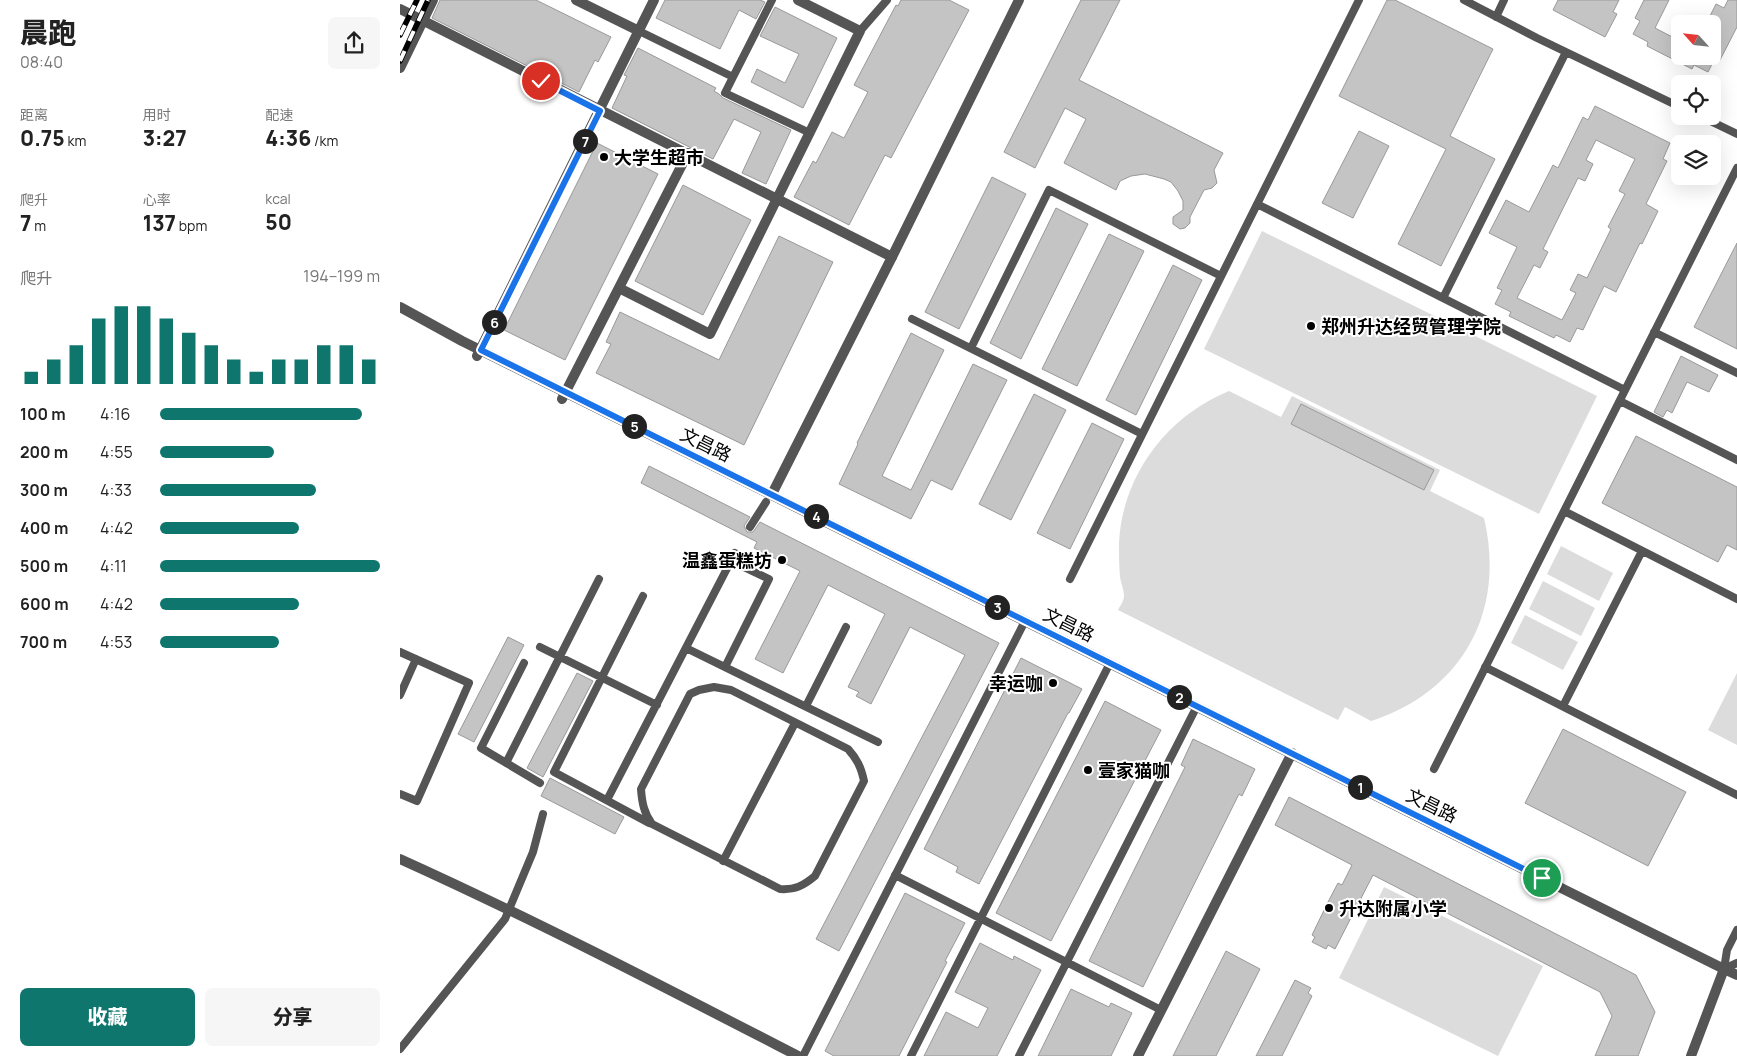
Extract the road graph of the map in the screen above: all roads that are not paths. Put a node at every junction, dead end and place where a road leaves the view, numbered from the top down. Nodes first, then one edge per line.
1 (433, 0) edge
2 (576, 0) edge
3 (654, 0) edge
4 (772, 0) edge
5 (798, 0) edge
6 (886, 0) edge
7 (1019, 0) edge
8 (1359, 0) edge
9 (1464, 0) edge
10 (1504, 0) edge
11 (400, 9) edge
12 (1496, 17) junction
13 (423, 21) junction
14 (639, 31) junction
15 (860, 31) junction
16 (1566, 52) junction
17 (400, 68) edge
18 (733, 77) junction
19 (1671, 103) edge
20 (600, 111) junction
21 (1718, 125) edge
22 (810, 133) junction
23 (1737, 134) edge
24 (688, 153) junction
25 (1737, 168) edge
26 (776, 200) junction
27 (1257, 204) junction
28 (892, 257) junction
29 (1221, 276) junction
30 (619, 288) junction
31 (1443, 298) junction
32 (400, 307) edge
33 (912, 319) dead end
34 (1654, 332) junction
35 (970, 348) junction
36 (479, 353) junction
37 (1737, 373) edge
38 (1625, 390) junction
39 (564, 395) junction
40 (1620, 401) junction
41 (1142, 434) junction
42 (1737, 460) edge
43 (769, 498) junction
44 (1564, 511) junction
45 (750, 527) dead end
46 (1642, 551) junction
47 (735, 553) dead end
48 (731, 561) junction
49 (599, 579) dead end
50 (1070, 579) dead end
51 (644, 596) dead end
52 (1737, 599) edge
53 (1025, 621) junction
54 (846, 627) dead end
55 (540, 647) dead end
56 (686, 648) junction
57 (400, 652) edge
58 (560, 657) junction
59 (416, 659) junction
60 (524, 662) dead end
61 (1110, 663) junction
62 (725, 666) junction
63 (1486, 667) junction
64 (602, 678) junction
65 (400, 695) edge
66 (657, 705) junction
67 (806, 706) junction
68 (1197, 706) junction
69 (1563, 706) junction
70 (795, 723) junction
71 (878, 742) dead end
72 (1292, 753) junction
73 (506, 763) junction
74 (1434, 769) dead end
75 (540, 783) dead end
76 (400, 794) edge
77 (1737, 795) edge
78 (607, 800) junction
79 (543, 814) dead end
80 (652, 824) junction
81 (400, 859) edge
82 (723, 860) junction
83 (896, 875) junction
84 (509, 910) junction
85 (980, 919) junction
86 (1737, 930) edge
87 (1066, 962) junction
88 (1737, 963) edge
89 (1724, 969) junction
90 (1737, 975) edge
91 (1161, 1010) junction
92 (400, 1049) edge
93 (798, 1056) edge
94 (803, 1056) edge
95 (911, 1056) edge
96 (1019, 1056) edge
97 (1138, 1056) edge
98 (1691, 1056) edge

1 - 13 street
2 - 14 street
3 - 14 street
4 - 18 lane
5 - 15 street
6 - 15 lane
7 - 28 street
8 - 27 lane
9 - 12 lane
10 - 12 lane
11 - 13 street
12 - 16 lane
13 - 17 street
13 - 20 street
14 - 18 lane
14 - 20 street
15 - 22 street
16 - 19 lane
16 - 31 lane
18 - 22 lane
20 - 24 street
20 - 36 street
21 - 23 lane
22 - 26 street
24 - 26 street
24 - 30 street
25 - 34 lane
26 - 28 street
26 - 30 street
27 - 29 lane
27 - 31 lane
28 - 43 street
29 - 35 lane
29 - 41 lane
30 - 39 street
31 - 38 lane
32 - 36 street, 文昌路
33 - 35 lane
34 - 37 lane
34 - 38 lane
35 - 41 lane
36 - 39 street, 文昌路
38 - 40 lane
39 - 43 street, 文昌路
40 - 42 lane
40 - 44 lane
41 - 50 lane
43 - 45 lane
43 - 53 street, 文昌路
44 - 46 lane
44 - 63 lane
46 - 52 lane
46 - 69 lane
47 - 48 lane
48 - 56 lane
48 - 62 lane
49 - 58 lane
51 - 64 lane
53 - 61 street, 文昌路
53 - 83 lane
54 - 67 lane
55 - 58 lane
56 - 62 lane
56 - 66 lane
57 - 59 lane
58 - 64 lane
58 - 73 lane
59 - 65 lane
59 - 76 lane
60 - 73 lane
61 - 68 street, 文昌路
61 - 85 lane
62 - 67 lane
63 - 69 lane
63 - 74 lane
64 - 66 lane
64 - 78 lane
66 - 78 lane
67 - 71 lane
68 - 72 street, 文昌路
68 - 87 lane
69 - 77 lane
70 - 80 lane
70 - 82 lane
70 - 82 lane
72 - 89 street, 文昌路
72 - 91 street
73 - 75 lane
78 - 80 lane
79 - 84 lane
80 - 82 lane
81 - 84 street
83 - 85 lane
83 - 94 lane
84 - 92 lane
84 - 93 street
85 - 87 lane
85 - 95 lane
86 - 89 lane
87 - 91 lane
87 - 96 lane
88 - 89 lane
89 - 90 street, 文昌路
89 - 98 street
91 - 97 street

